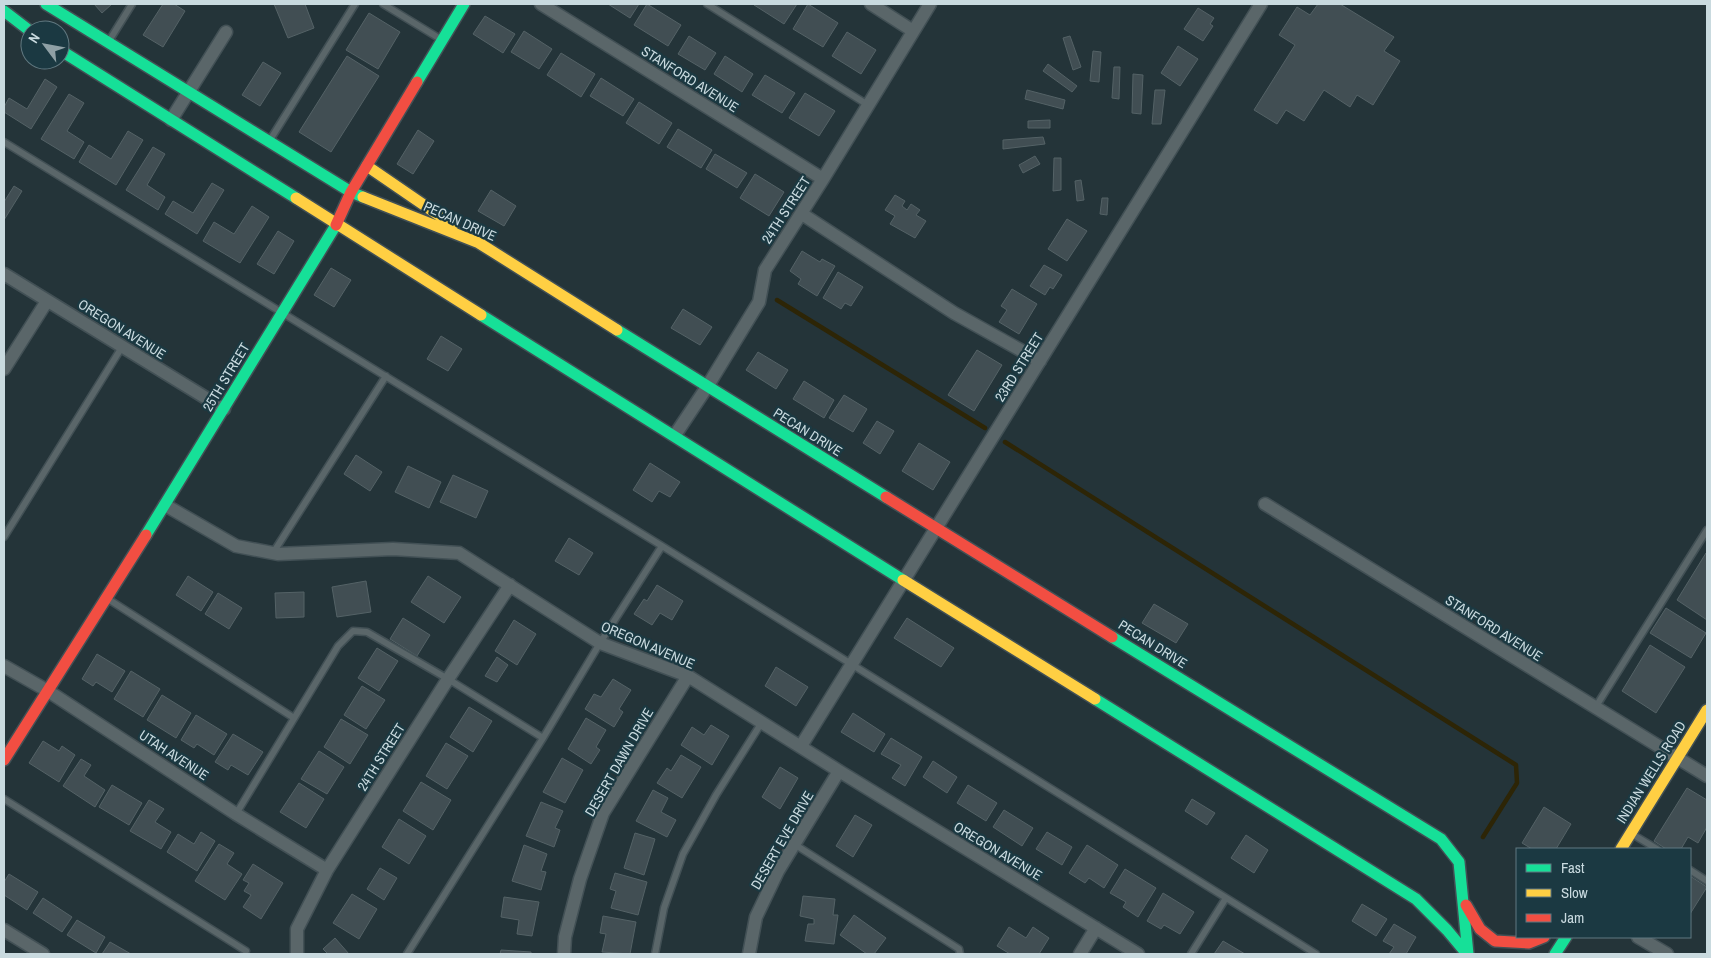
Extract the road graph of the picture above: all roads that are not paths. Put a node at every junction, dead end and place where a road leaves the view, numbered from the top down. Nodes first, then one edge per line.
1 (46, 4) edge
2 (132, 4) edge
3 (355, 4) edge
4 (383, 4) edge
5 (464, 4) edge
6 (542, 4) edge
7 (706, 4) edge
8 (871, 4) edge
9 (930, 4) edge
10 (1261, 4) edge
11 (4, 11) edge
12 (20, 23) edge
13 (913, 31) junction
14 (226, 32) dead end
15 (442, 40) junction
16 (108, 42) junction
17 (70, 56) edge
18 (189, 91) junction
19 (868, 105) junction
20 (171, 120) junction
21 (270, 141) junction
22 (4, 142) edge
23 (367, 166) junction
24 (823, 179) junction
25 (351, 192) junction
26 (802, 214) junction
27 (337, 224) junction
28 (479, 243) junction
29 (4, 274) edge
30 (47, 301) junction
31 (281, 313) junction
32 (122, 347) junction
33 (1040, 361) junction
34 (4, 369) edge
35 (386, 376) junction
36 (707, 387) junction
37 (224, 410) junction
38 (675, 435) junction
39 (1265, 504) dead end
40 (165, 505) junction
41 (935, 528) junction
42 (1707, 530) edge
43 (4, 537) edge
44 (662, 546) junction
45 (272, 553) junction
46 (903, 580) junction
47 (510, 585) junction
48 (106, 597) junction
49 (600, 643) junction
50 (851, 664) junction
51 (4, 666) edge
52 (688, 676) junction
53 (448, 678) junction
54 (48, 691) junction
55 (1596, 708) junction
56 (1707, 710) edge
57 (294, 718) junction
58 (762, 722) junction
59 (543, 738) junction
60 (801, 746) junction
61 (1678, 758) junction
62 (4, 760) edge
63 (839, 772) junction
64 (1707, 776) edge
65 (4, 799) edge
66 (236, 814) junction
67 (1631, 833) junction
68 (794, 844) junction
69 (1621, 848) edge
70 (1655, 848) edge
71 (327, 870) junction
72 (1691, 871) edge
73 (1707, 881) edge
74 (1226, 898) junction
75 (1463, 900) junction
76 (1096, 928) junction
77 (4, 930) edge
78 (1542, 938) edge
79 (1565, 938) edge
80 (1640, 938) edge
81 (246, 951) dead end
82 (43, 954) edge
83 (297, 954) edge
84 (407, 954) edge
85 (564, 954) edge
86 (655, 954) edge
87 (749, 954) edge
88 (960, 954) edge
89 (1080, 954) edge
90 (1138, 954) edge
91 (1191, 954) edge
92 (1316, 954) edge
93 (1467, 954) edge
94 (1555, 954) edge
95 (1667, 954) edge

1 - 16 main road, PECAN DRIVE
2 - 16 lane
3 - 21 lane
4 - 15 lane
5 - 15 main road, 25TH STREET
6 - 24 street, STANFORD AVENUE
7 - 19 lane
8 - 13 street
9 - 13 street, 24TH STREET
10 - 33 street, 23RD STREET
11 - 12 main road
13 - 19 street, 24TH STREET
14 - 18 street
15 - 23 main road, 25TH STREET
16 - 18 main road, PECAN DRIVE
17 - 20 main road, PECAN DRIVE
18 - 20 street
18 - 21 main road, PECAN DRIVE
19 - 24 street, 24TH STREET
20 - 27 main road, PECAN DRIVE
21 - 25 main road, PECAN DRIVE
22 - 31 lane
23 - 25 main road, 25TH STREET
23 - 28 main road
24 - 26 street, 24TH STREET
25 - 27 main road, 25TH STREET
25 - 28 main road, PECAN DRIVE
26 - 33 street
26 - 36 street, 24TH STREET
27 - 31 main road, 25TH STREET
27 - 38 main road, PECAN DRIVE
28 - 36 main road, PECAN DRIVE
29 - 30 street, OREGON AVENUE
30 - 32 street, OREGON AVENUE
30 - 34 street
31 - 35 lane
31 - 37 main road, 25TH STREET
32 - 37 street, OREGON AVENUE
32 - 43 lane
33 - 41 street, 23RD STREET
35 - 44 lane
35 - 45 lane
36 - 38 street, 24TH STREET
36 - 41 main road, PECAN DRIVE
37 - 40 main road, 25TH STREET
38 - 46 main road, PECAN DRIVE
39 - 55 street, STANFORD AVENUE
40 - 45 street, OREGON AVENUE
40 - 48 main road, 25TH STREET
41 - 46 street, 23RD STREET
41 - 75 main road, PECAN DRIVE
42 - 55 lane
44 - 49 lane
44 - 50 lane
45 - 47 street, OREGON AVENUE
46 - 50 street, 23RD STREET
46 - 93 main road, PECAN DRIVE
47 - 49 street, OREGON AVENUE
47 - 53 street, 24TH STREET
48 - 54 main road, 25TH STREET
48 - 57 lane
49 - 52 street, OREGON AVENUE
49 - 59 lane
50 - 60 street, 23RD STREET
50 - 74 lane
51 - 54 street, UTAH AVENUE
52 - 58 street, OREGON AVENUE
52 - 85 street, DESERT DAWN DRIVE
53 - 57 lane
53 - 59 lane
53 - 71 street, 24TH STREET
54 - 62 main road, 25TH STREET
54 - 66 street, UTAH AVENUE
55 - 61 street, STANFORD AVENUE
56 - 61 main road, INDIAN WELLS ROAD
57 - 66 lane
58 - 60 street, OREGON AVENUE
58 - 86 lane
59 - 84 lane
60 - 63 street, OREGON AVENUE
61 - 64 street, STANFORD AVENUE
61 - 67 main road, INDIAN WELLS ROAD
63 - 68 street, DESERT EVE DRIVE
63 - 76 street, OREGON AVENUE
65 - 81 lane
66 - 71 street, UTAH AVENUE
67 - 69 main road, INDIAN WELLS ROAD
67 - 70 lane
68 - 87 street, DESERT EVE DRIVE
68 - 88 lane
71 - 83 street, 24TH STREET
72 - 73 lane
74 - 91 lane
74 - 92 lane
75 - 78 main road
75 - 93 main road, PECAN DRIVE
76 - 89 street
76 - 90 street, OREGON AVENUE
77 - 82 street
79 - 94 main road
80 - 95 street

